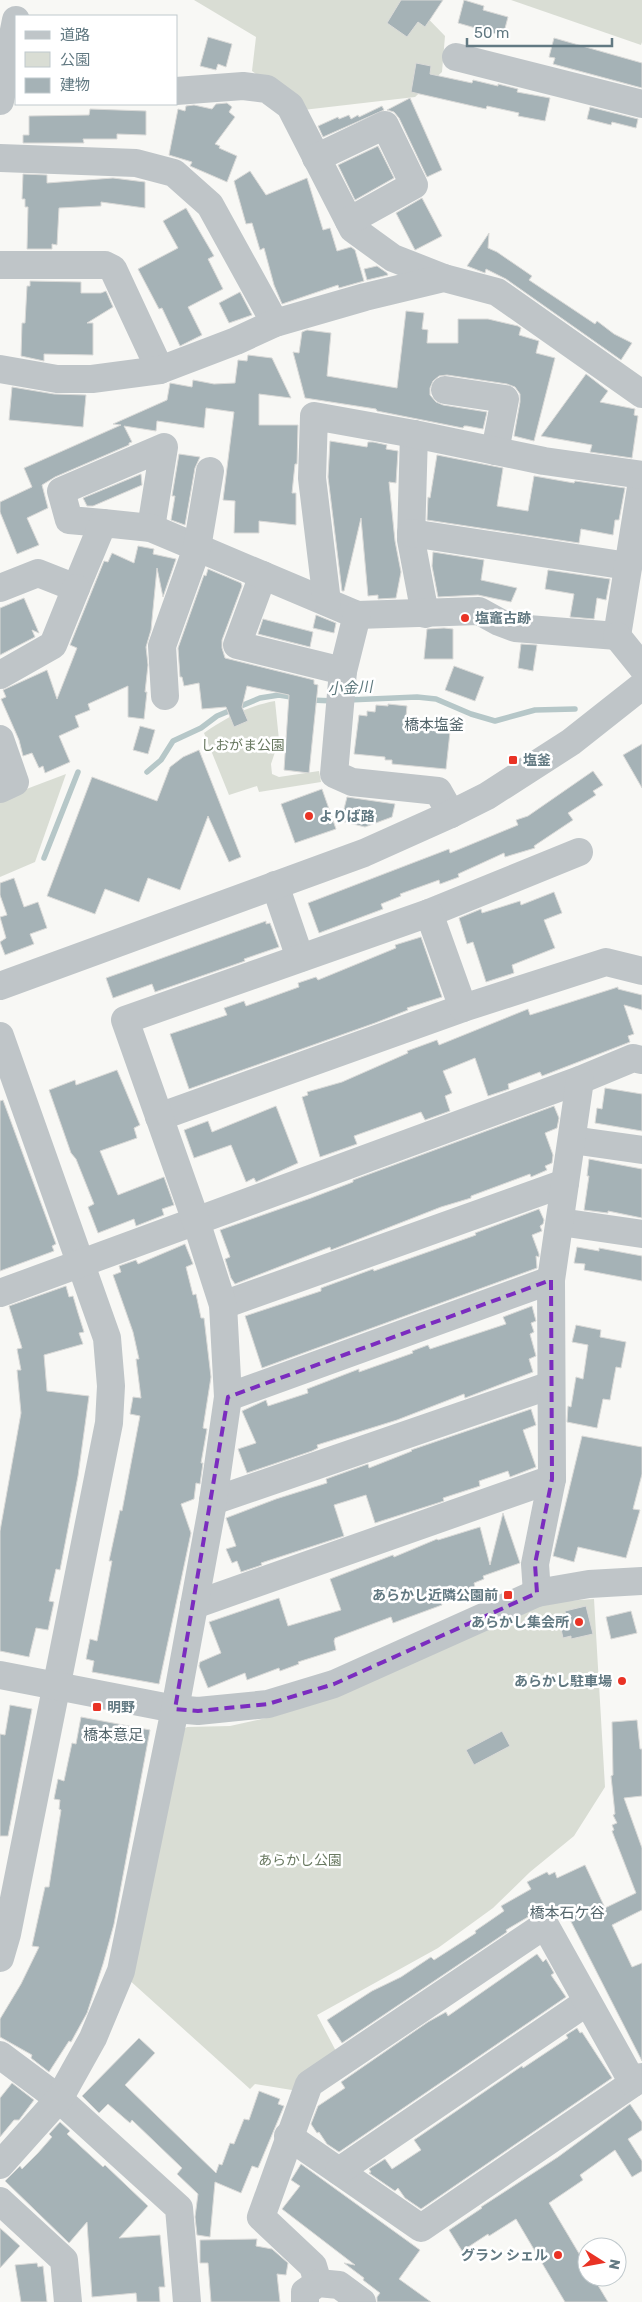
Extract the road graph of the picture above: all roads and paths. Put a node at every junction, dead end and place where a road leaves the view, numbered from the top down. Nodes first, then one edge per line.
1 (28, 0) edge
2 (19, 15) edge
3 (15, 25) edge
4 (456, 58) dead end
5 (178, 91) edge
6 (0, 102) edge
7 (15, 102) edge
8 (642, 104) edge
9 (0, 158) edge
10 (316, 158) junction
11 (349, 221) junction
12 (0, 265) edge
13 (444, 278) junction
14 (274, 323) junction
15 (0, 369) edge
16 (160, 370) junction
17 (445, 390) dead end
18 (642, 394) edge
19 (414, 434) junction
20 (495, 451) junction
21 (210, 471) dead end
22 (642, 475) edge
23 (642, 481) edge
24 (103, 523) junction
25 (150, 528) junction
26 (411, 533) junction
27 (197, 548) junction
28 (628, 566) junction
29 (263, 575) junction
30 (0, 588) edge
31 (76, 588) junction
32 (327, 602) junction
33 (425, 614) junction
34 (356, 615) junction
35 (617, 636) junction
36 (642, 667) edge
37 (343, 671) junction
38 (0, 675) edge
39 (642, 686) edge
40 (165, 696) dead end
41 (0, 739) edge
42 (0, 788) edge
43 (451, 814) junction
44 (579, 852) dead end
45 (275, 885) junction
46 (429, 912) junction
47 (300, 958) junction
48 (642, 971) edge
49 (0, 986) edge
50 (463, 1008) junction
51 (0, 1036) edge
52 (642, 1060) edge
53 (580, 1080) junction
54 (160, 1117) junction
55 (572, 1140) junction
56 (642, 1150) edge
57 (566, 1183) junction
58 (196, 1221) junction
59 (560, 1222) junction
60 (642, 1234) edge
61 (82, 1263) junction
62 (552, 1280) junction
63 (0, 1293) edge
64 (223, 1305) junction
65 (550, 1385) junction
66 (228, 1397) junction
67 (552, 1479) junction
68 (213, 1501) junction
69 (641, 1581) edge
70 (537, 1593) junction
71 (194, 1605) junction
72 (0, 1675) edge
73 (56, 1685) junction
74 (175, 1709) junction
75 (0, 1958) edge
76 (587, 2002) junction
77 (0, 2055) edge
78 (638, 2080) edge
79 (59, 2099) junction
80 (288, 2136) junction
81 (0, 2164) edge
82 (339, 2171) junction
83 (0, 2201) edge
84 (312, 2292) edge
85 (68, 2302) edge
86 (186, 2302) edge
87 (362, 2302) edge

1 - 2 street
3 - 6 street
4 - 8 street
5 - 10 street
6 - 7 street
9 - 14 street
10 - 11 street
10 - 11 street
11 - 13 street
12 - 16 street
13 - 14 street
13 - 18 street
14 - 16 street
15 - 16 street
17 - 20 street
19 - 20 street
19 - 26 street
19 - 32 street
20 - 22 street
21 - 27 street
23 - 28 street
24 - 25 street
24 - 25 street
24 - 31 street
25 - 27 street
26 - 28 street
26 - 33 street
27 - 29 street
27 - 40 street
28 - 35 street
29 - 32 street
29 - 37 street
30 - 31 street
31 - 38 street
32 - 34 street
33 - 34 street
33 - 35 street
34 - 37 street
35 - 36 street
37 - 43 street
39 - 43 street
41 - 42 street
43 - 45 street
44 - 46 street
45 - 47 street
45 - 49 street
46 - 47 street
46 - 50 street
47 - 54 street
48 - 50 street
50 - 54 street
51 - 61 street
52 - 53 street
53 - 55 street
53 - 58 street
54 - 58 street
55 - 56 street
55 - 57 street
57 - 59 street
57 - 64 street
58 - 61 street
58 - 64 street
59 - 60 street
59 - 62 street
61 - 63 street
61 - 73 street
62 - 65 street
62 - 66 street
64 - 66 street
65 - 67 street
65 - 68 street
66 - 68 street
67 - 70 street
67 - 71 street
68 - 71 street
69 - 70 street
70 - 74 street
71 - 74 street
72 - 73 street
73 - 74 street
73 - 75 street
74 - 79 street
76 - 78 street
76 - 80 street
76 - 82 street
77 - 79 street
78 - 82 street
79 - 81 street
79 - 86 street
80 - 82 street
80 - 84 street
83 - 85 street
84 - 87 street

